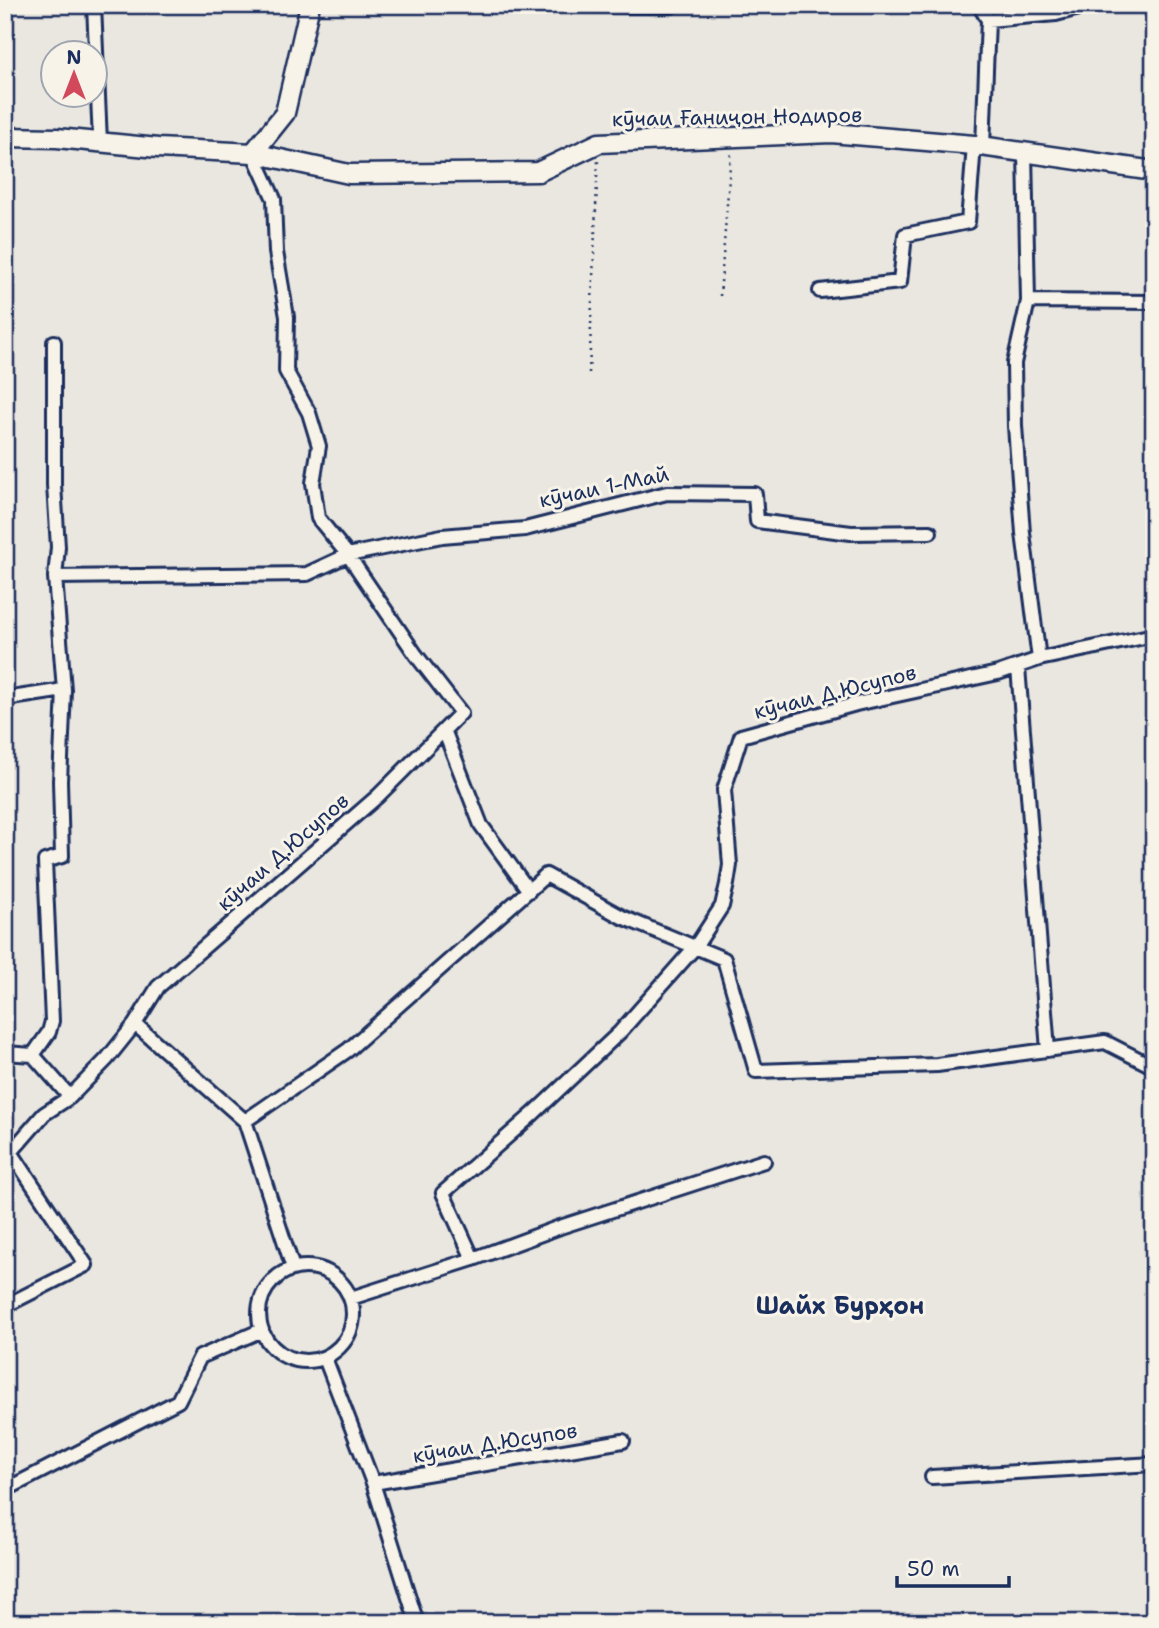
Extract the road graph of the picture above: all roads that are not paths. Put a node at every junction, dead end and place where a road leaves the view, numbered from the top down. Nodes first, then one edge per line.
1 (94, 5) edge
2 (310, 5) edge
3 (580, 5) edge
4 (671, 5) edge
5 (979, 5) edge
6 (1091, 5) edge
7 (1028, 11) edge
8 (988, 20) junction
9 (5, 137) edge
10 (100, 142) junction
11 (979, 146) junction
12 (1025, 152) junction
13 (253, 153) junction
14 (1154, 171) edge
15 (820, 291) dead end
16 (1027, 301) junction
17 (1154, 302) edge
18 (54, 342) dead end
19 (930, 532) dead end
20 (348, 555) junction
21 (55, 577) junction
22 (1154, 635) edge
23 (1039, 659) junction
24 (1018, 667) junction
25 (64, 690) junction
26 (5, 699) edge
27 (444, 730) junction
28 (529, 891) junction
29 (696, 946) junction
30 (135, 1024) junction
31 (1048, 1050) junction
32 (5, 1054) edge
33 (33, 1055) junction
34 (1154, 1067) edge
35 (69, 1097) junction
36 (245, 1121) junction
37 (8, 1155) edge
38 (764, 1161) dead end
39 (472, 1259) junction
40 (293, 1268) junction
41 (351, 1298) junction
42 (5, 1306) edge
43 (261, 1330) junction
44 (325, 1358) junction
45 (623, 1441) dead end
46 (1154, 1464) edge
47 (932, 1477) dead end
48 (373, 1483) junction
49 (5, 1490) edge
50 (416, 1623) edge

1 - 10 street
2 - 13 street
3 - 4 street
5 - 8 street
6 - 7 street
7 - 8 street
8 - 11 street
9 - 10 street, кӯчаи Ғаниҷон Нодиров
10 - 13 street, кӯчаи Ғаниҷон Нодиров
11 - 12 street, кӯчаи Ғаниҷон Нодиров
11 - 13 street, кӯчаи Ғаниҷон Нодиров
11 - 15 street
12 - 14 street, кӯчаи Ғаниҷон Нодиров
12 - 16 street
13 - 20 street
16 - 17 street
16 - 23 street
18 - 21 street
19 - 20 street, кӯчаи 1-Май
20 - 21 street, кӯчаи 1-Май
20 - 27 street, кӯчаи Д.Юсупов
21 - 25 street
22 - 23 street, кӯчаи Д.Юсупов
23 - 24 street, кӯчаи Д.Юсупов
24 - 29 street, кӯчаи Д.Юсупов
24 - 31 street
25 - 26 street
25 - 33 street
27 - 28 street
27 - 30 street, кӯчаи Д.Юсупов
28 - 29 street
28 - 36 street
29 - 31 street
29 - 39 street, кӯчаи Д.Юсупов
30 - 35 street, кӯчаи Д.Юсупов
30 - 36 street
31 - 34 street
32 - 33 street
33 - 35 street
35 - 37 street, кӯчаи Д.Юсупов
36 - 40 street
37 - 42 street
38 - 39 street
39 - 41 street
40 - 41 street
40 - 43 street
41 - 44 street
43 - 44 street
43 - 49 street
44 - 48 street
45 - 48 street, кӯчаи Д.Юсупов
46 - 47 street
48 - 50 street

